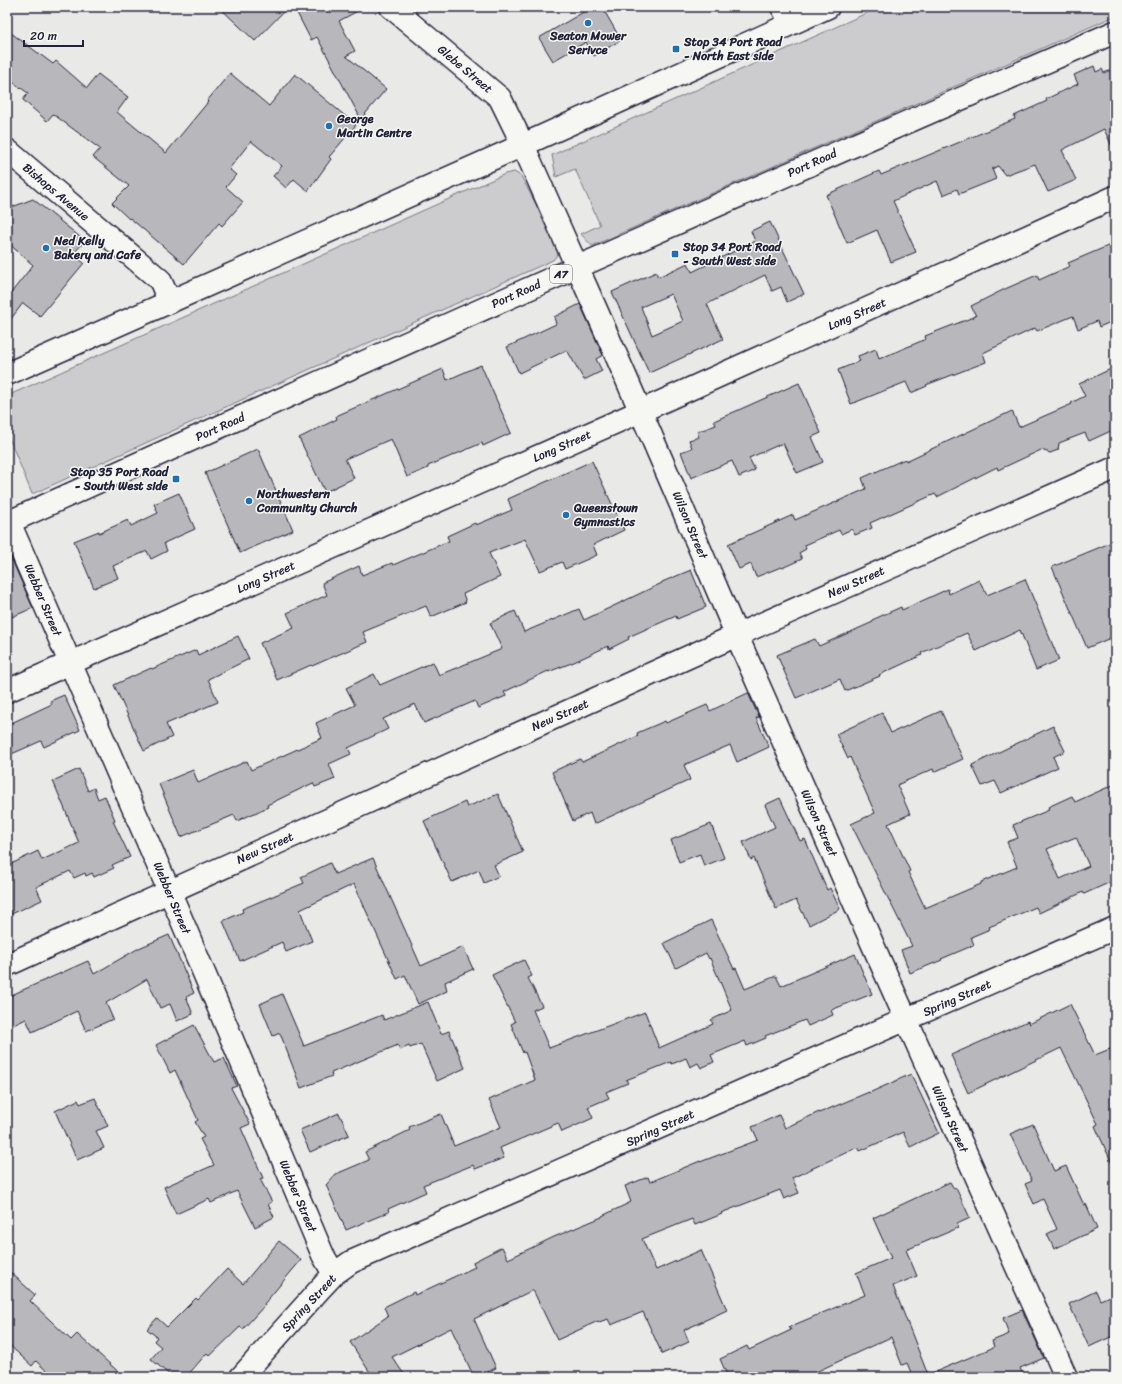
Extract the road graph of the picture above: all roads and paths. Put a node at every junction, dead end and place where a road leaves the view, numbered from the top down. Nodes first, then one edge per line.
1 (391, 7) edge
2 (828, 7) edge
3 (787, 15) edge
4 (1115, 32) edge
5 (523, 145) junction
6 (7, 150) edge
7 (1115, 197) edge
8 (577, 267) junction
9 (170, 302) junction
10 (7, 374) edge
11 (641, 411) junction
12 (1115, 468) edge
13 (8, 521) edge
14 (737, 635) junction
15 (70, 664) junction
16 (7, 691) edge
17 (169, 891) junction
18 (1115, 928) edge
19 (7, 965) edge
20 (906, 1020) junction
21 (334, 1274) junction
22 (242, 1377) edge
23 (1066, 1377) edge

1 - 5 main road, Glebe Street
2 - 3 main road
3 - 5 main road
4 - 8 main road, Port Road / A7
5 - 8 main road, Glebe Street
5 - 9 main road
6 - 9 main road, Bishops Avenue
7 - 11 main road, Long Street
8 - 11 main road, Wilson Street
8 - 13 main road, Port Road / A7
9 - 10 main road
11 - 14 main road, Wilson Street
11 - 15 main road, Long Street
12 - 14 main road, New Street
13 - 15 main road, Webber Street
14 - 17 main road, New Street
14 - 20 main road, Wilson Street
15 - 16 main road, Long Street
15 - 17 main road, Webber Street
17 - 19 main road, New Street
17 - 21 main road, Webber Street
18 - 20 main road, Spring Street
20 - 21 main road, Spring Street
20 - 23 main road, Wilson Street
21 - 22 main road, Spring Street

